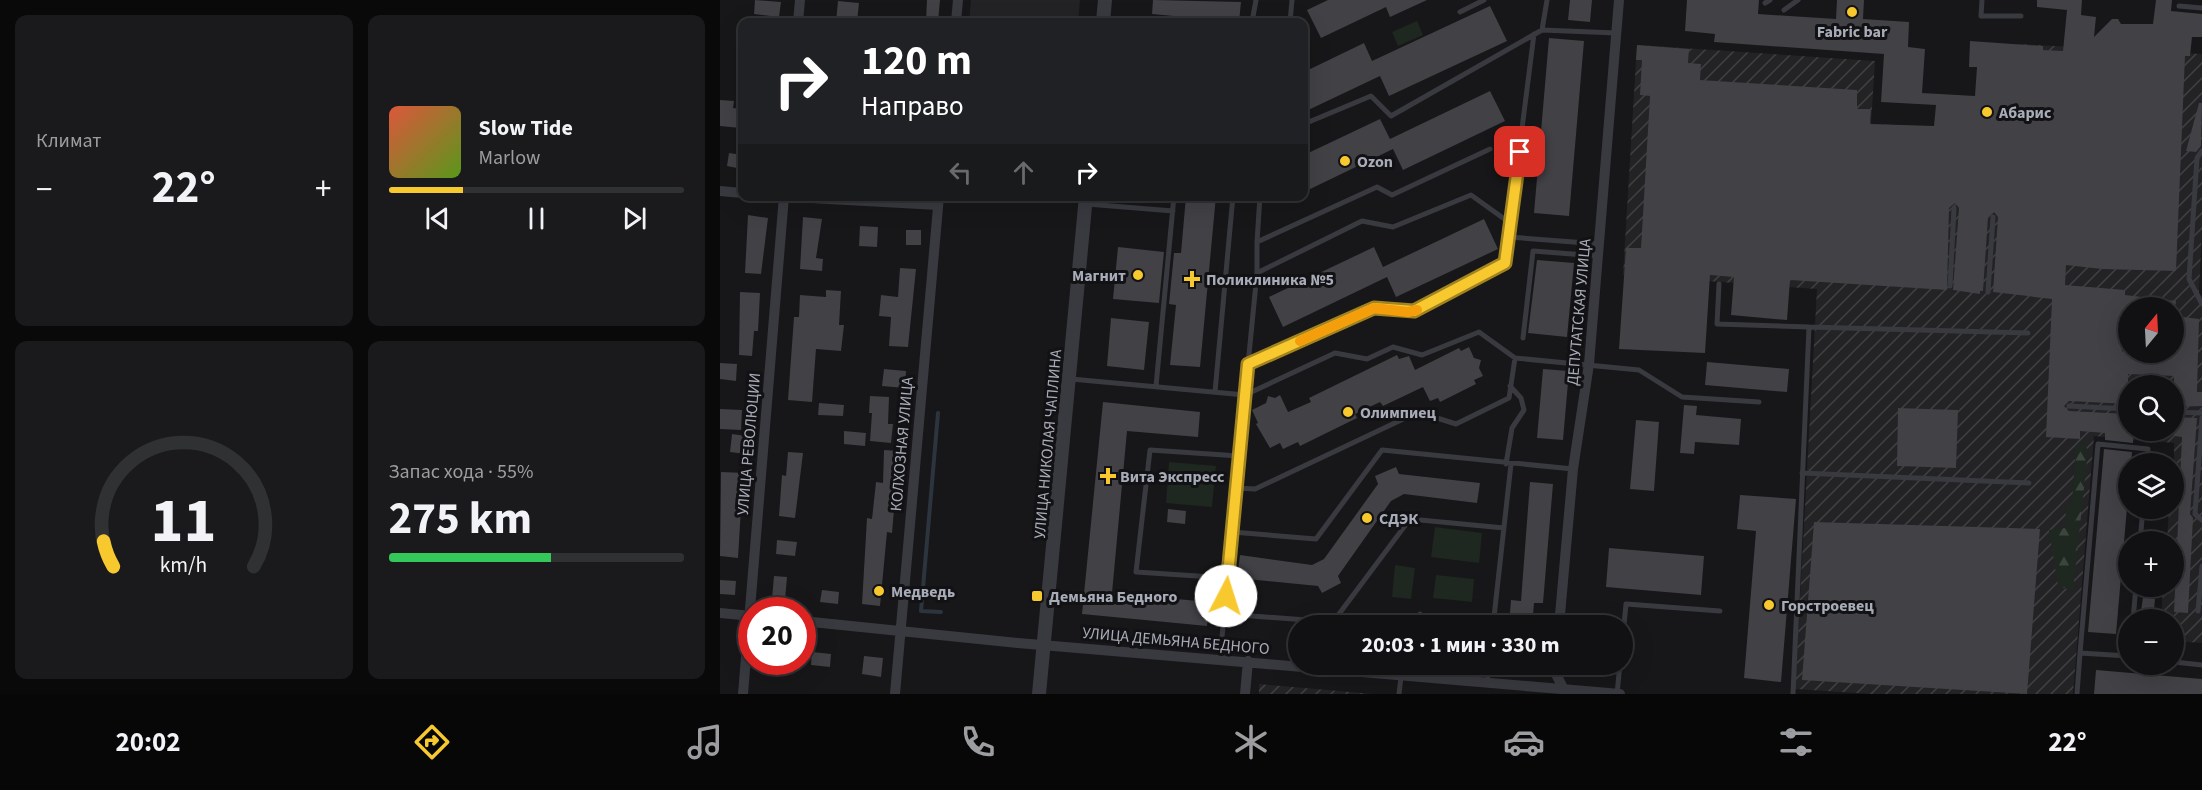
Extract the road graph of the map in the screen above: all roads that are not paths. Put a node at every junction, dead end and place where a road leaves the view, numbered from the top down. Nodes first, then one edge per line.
1 (800, 0) edge
2 (958, 0) edge
3 (1105, 0) edge
4 (1256, 0) edge
5 (1292, 0) edge
6 (1484, 0) edge
7 (1547, 0) edge
8 (1619, 0) edge
9 (1798, 0) edge
10 (1982, 0) edge
11 (2178, 6) dead end
12 (2202, 8) edge
13 (1784, 10) dead end
14 (1460, 12) dead end
15 (2021, 16) dead end
16 (798, 18) edge
17 (956, 18) edge
18 (1103, 18) edge
19 (1253, 18) edge
20 (1290, 18) edge
21 (1542, 30) junction
22 (1616, 33) junction
23 (1534, 34) junction
24 (1308, 122) edge
25 (1490, 149) dead end
26 (2202, 151) edge
27 (720, 191) edge
28 (738, 193) edge
29 (781, 201) edge
30 (938, 201) edge
31 (1086, 201) edge
32 (1094, 201) edge
33 (1174, 201) edge
34 (1233, 201) edge
35 (1260, 201) edge
36 (1954, 208) dead end
37 (1173, 211) junction
38 (1994, 217) dead end
39 (1510, 223) junction
40 (1509, 237) junction
41 (1257, 242) junction
42 (1599, 244) junction
43 (1598, 256) junction
44 (1257, 273) junction
45 (1719, 284) dead end
46 (1950, 286) dead end
47 (1988, 292) dead end
48 (2202, 304) edge
49 (1809, 327) junction
50 (2028, 333) dead end
51 (1522, 338) dead end
52 (1515, 358) junction
53 (1248, 364) junction
54 (1589, 364) junction
55 (1069, 379) junction
56 (1156, 386) junction
57 (1510, 386) junction
58 (1215, 392) junction
59 (1245, 394) junction
60 (1759, 402) dead end
61 (2069, 406) dead end
62 (2118, 409) edge
63 (2184, 412) edge
64 (2202, 413) edge
65 (2202, 418) edge
66 (2148, 453) edge
67 (1239, 456) junction
68 (1508, 464) junction
69 (1573, 469) junction
70 (1802, 473) junction
71 (2029, 483) dead end
72 (1236, 488) junction
73 (2202, 520) edge
74 (1504, 528) junction
75 (1232, 532) junction
76 (2202, 566) edge
77 (1228, 578) junction
78 (751, 597) edge
79 (1720, 611) dead end
80 (2198, 611) dead end
81 (720, 613) edge
82 (1225, 614) junction
83 (738, 615) edge
84 (1494, 615) edge
85 (1560, 615) edge
86 (1625, 615) edge
87 (816, 622) edge
88 (899, 631) junction
89 (1044, 645) junction
90 (2080, 653) junction
91 (2118, 655) edge
92 (1220, 658) junction
93 (1248, 661) junction
94 (2184, 663) edge
95 (2202, 665) edge
96 (745, 675) edge
97 (1416, 675) edge
98 (1488, 675) edge
99 (1556, 675) edge
100 (1619, 675) edge
101 (1401, 677) junction
102 (1416, 678) junction
103 (1487, 683) junction
104 (1565, 692) edge
105 (743, 694) edge
106 (895, 694) edge
107 (1039, 694) edge
108 (1245, 694) edge
109 (1399, 694) edge
110 (1618, 694) edge
111 (1793, 694) edge
112 (2077, 694) edge

1 - 16 street
2 - 17 street
3 - 18 street
4 - 19 lane
5 - 20 lane
6 - 14 lane
7 - 21 lane
8 - 22 street, ДЕПУТАТСКАЯ УЛИЦА
9 - 13 lane
10 - 15 lane
11 - 12 lane
21 - 22 lane
21 - 23 lane
22 - 42 street, ДЕПУТАТСКАЯ УЛИЦА
23 - 24 lane
23 - 39 lane
25 - 41 lane
26 - 48 lane
27 - 28 street
29 - 78 street, УЛИЦА РЕВОЛЮЦИИ
30 - 88 street, КОЛХОЗНАЯ УЛИЦА
31 - 55 street, УЛИЦА НИКОЛАЯ ЧАПЛИНА
32 - 37 lane
33 - 37 lane
34 - 58 lane
35 - 41 lane
36 - 46 lane
37 - 56 lane
38 - 47 lane
39 - 40 lane
39 - 44 lane
40 - 42 lane
40 - 53 lane
41 - 44 lane
42 - 43 street, ДЕПУТАТСКАЯ УЛИЦА
43 - 51 lane
43 - 54 street, ДЕПУТАТСКАЯ УЛИЦА
44 - 53 lane
45 - 49 lane
49 - 50 lane
49 - 70 lane
52 - 54 lane
52 - 57 lane
52 - 59 lane
53 - 59 lane
54 - 60 lane
54 - 69 street, ДЕПУТАТСКАЯ УЛИЦА
55 - 56 lane
55 - 89 street, УЛИЦА НИКОЛАЯ ЧАПЛИНА
56 - 58 lane
57 - 68 lane
57 - 72 lane
58 - 59 lane
59 - 67 lane
61 - 62 lane
63 - 64 lane
65 - 73 lane
66 - 90 lane
67 - 72 lane
67 - 77 lane
68 - 69 lane
68 - 74 lane
68 - 75 lane
69 - 85 street, ДЕПУТАТСКАЯ УЛИЦА
70 - 71 lane
70 - 111 lane
72 - 75 lane
74 - 82 lane
74 - 84 lane
75 - 77 lane
76 - 80 lane
77 - 82 lane
79 - 86 lane
81 - 83 street
82 - 92 lane
87 - 88 street, УЛИЦА ДЕМЬЯНА БЕДНОГО
88 - 89 street, УЛИЦА ДЕМЬЯНА БЕДНОГО
88 - 106 street, КОЛХОЗНАЯ УЛИЦА
89 - 92 street, УЛИЦА ДЕМЬЯНА БЕДНОГО
89 - 107 street, УЛИЦА НИКОЛАЯ ЧАПЛИНА
90 - 91 lane
90 - 112 lane
92 - 93 street, УЛИЦА ДЕМЬЯНА БЕДНОГО
93 - 101 street, УЛИЦА ДЕМЬЯНА БЕДНОГО
93 - 108 street
94 - 95 lane
96 - 105 street, УЛИЦА РЕВОЛЮЦИИ
97 - 102 lane
98 - 103 lane
99 - 104 street
100 - 110 lane
101 - 102 street, УЛИЦА ДЕМЬЯНА БЕДНОГО
101 - 109 lane
102 - 103 street, УЛИЦА ДЕМЬЯНА БЕДНОГО
103 - 104 street, УЛИЦА ДЕМЬЯНА БЕДНОГО
104 - 110 street, УЛИЦА ДЕМЬЯНА БЕДНОГО

